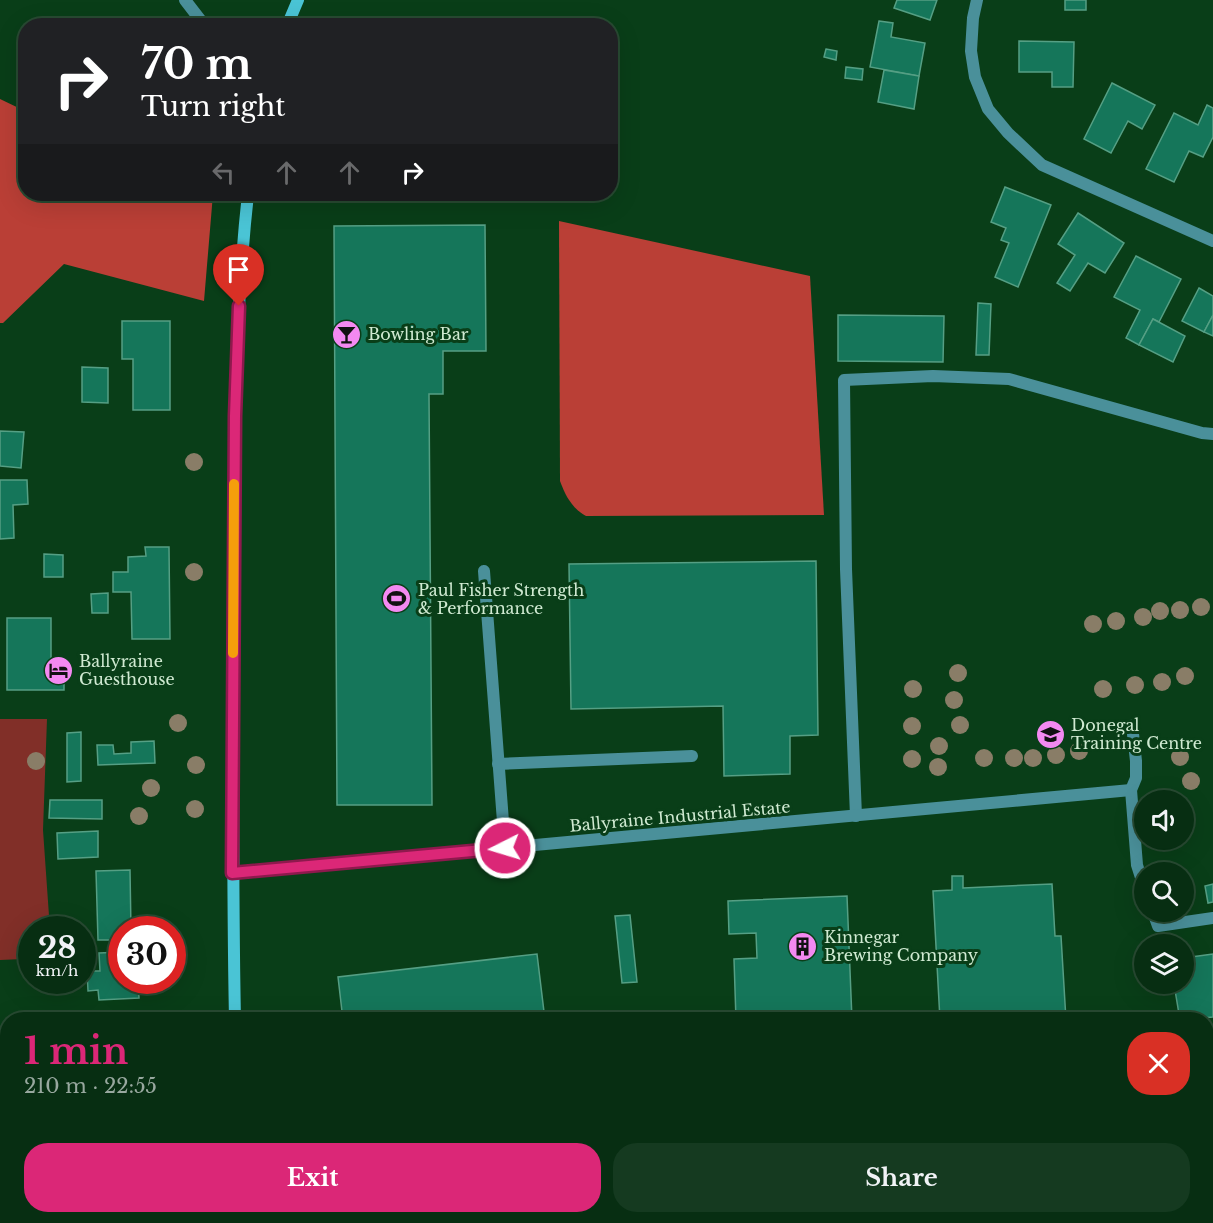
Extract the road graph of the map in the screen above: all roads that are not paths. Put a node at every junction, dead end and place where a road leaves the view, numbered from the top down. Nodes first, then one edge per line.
1 (185, 0) edge
2 (298, 0) edge
3 (977, 0) edge
4 (199, 18) edge
5 (290, 18) edge
6 (247, 201) edge
7 (1213, 241) edge
8 (1213, 434) edge
9 (484, 571) dead end
10 (1132, 725) dead end
11 (692, 756) dead end
12 (498, 764) junction
13 (1131, 790) junction
14 (856, 816) junction
15 (505, 848) junction
16 (1137, 862) edge
17 (232, 873) junction
18 (1213, 918) edge
19 (1194, 921) edge
20 (1157, 922) edge
21 (1186, 922) edge
22 (235, 1012) edge

1 - 4 street
2 - 5 main road
3 - 7 street
6 - 17 main road
8 - 14 street
9 - 12 street
10 - 13 street
11 - 12 street
12 - 15 street
13 - 14 street, Ballyraine Industrial Estate
13 - 16 street
14 - 15 street, Ballyraine Industrial Estate
15 - 17 street, Ballyraine Industrial Estate
17 - 22 main road
18 - 19 street
20 - 21 street

